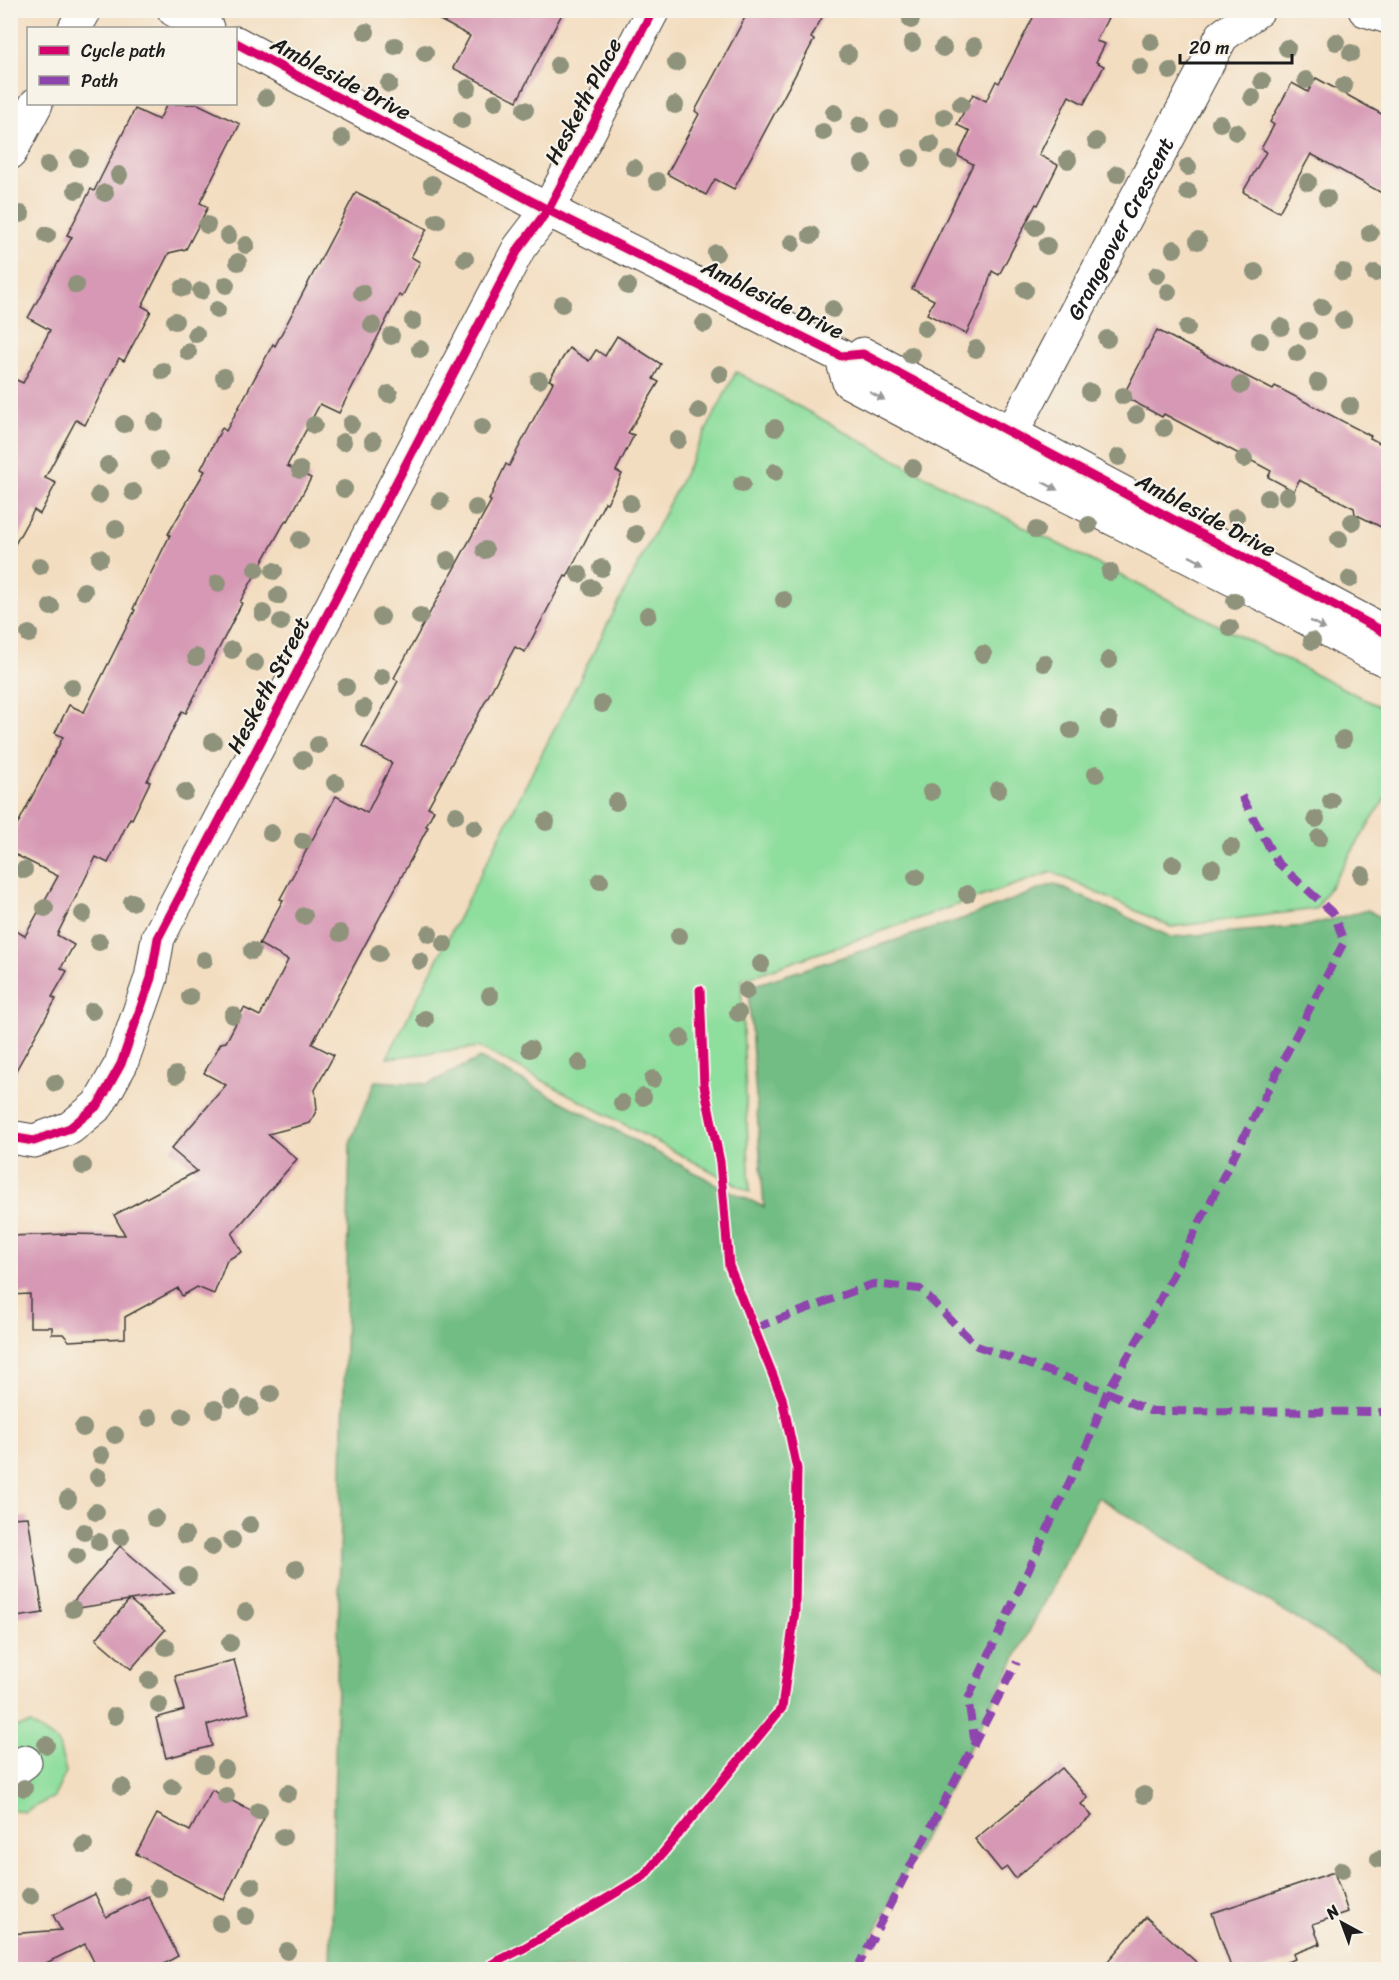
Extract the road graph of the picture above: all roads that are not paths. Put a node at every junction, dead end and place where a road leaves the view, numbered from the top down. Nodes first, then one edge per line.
1 (85, 10) edge
2 (174, 10) edge
3 (653, 10) edge
4 (1258, 10) edge
5 (1365, 10) edge
6 (1389, 17) edge
7 (76, 27) edge
8 (205, 27) edge
9 (237, 45) edge
10 (35, 105) edge
11 (10, 153) edge
12 (548, 210) junction
13 (1005, 447) junction
14 (1380, 644) edge
15 (10, 1137) edge

1 - 7 street
2 - 8 street
3 - 12 street, Hesketh Place
4 - 13 street, Grangeover Crescent
5 - 6 street
9 - 12 street, Ambleside Drive
10 - 11 street
12 - 13 street, Ambleside Drive
12 - 15 street, Hesketh Street
13 - 14 street, Ambleside Drive

